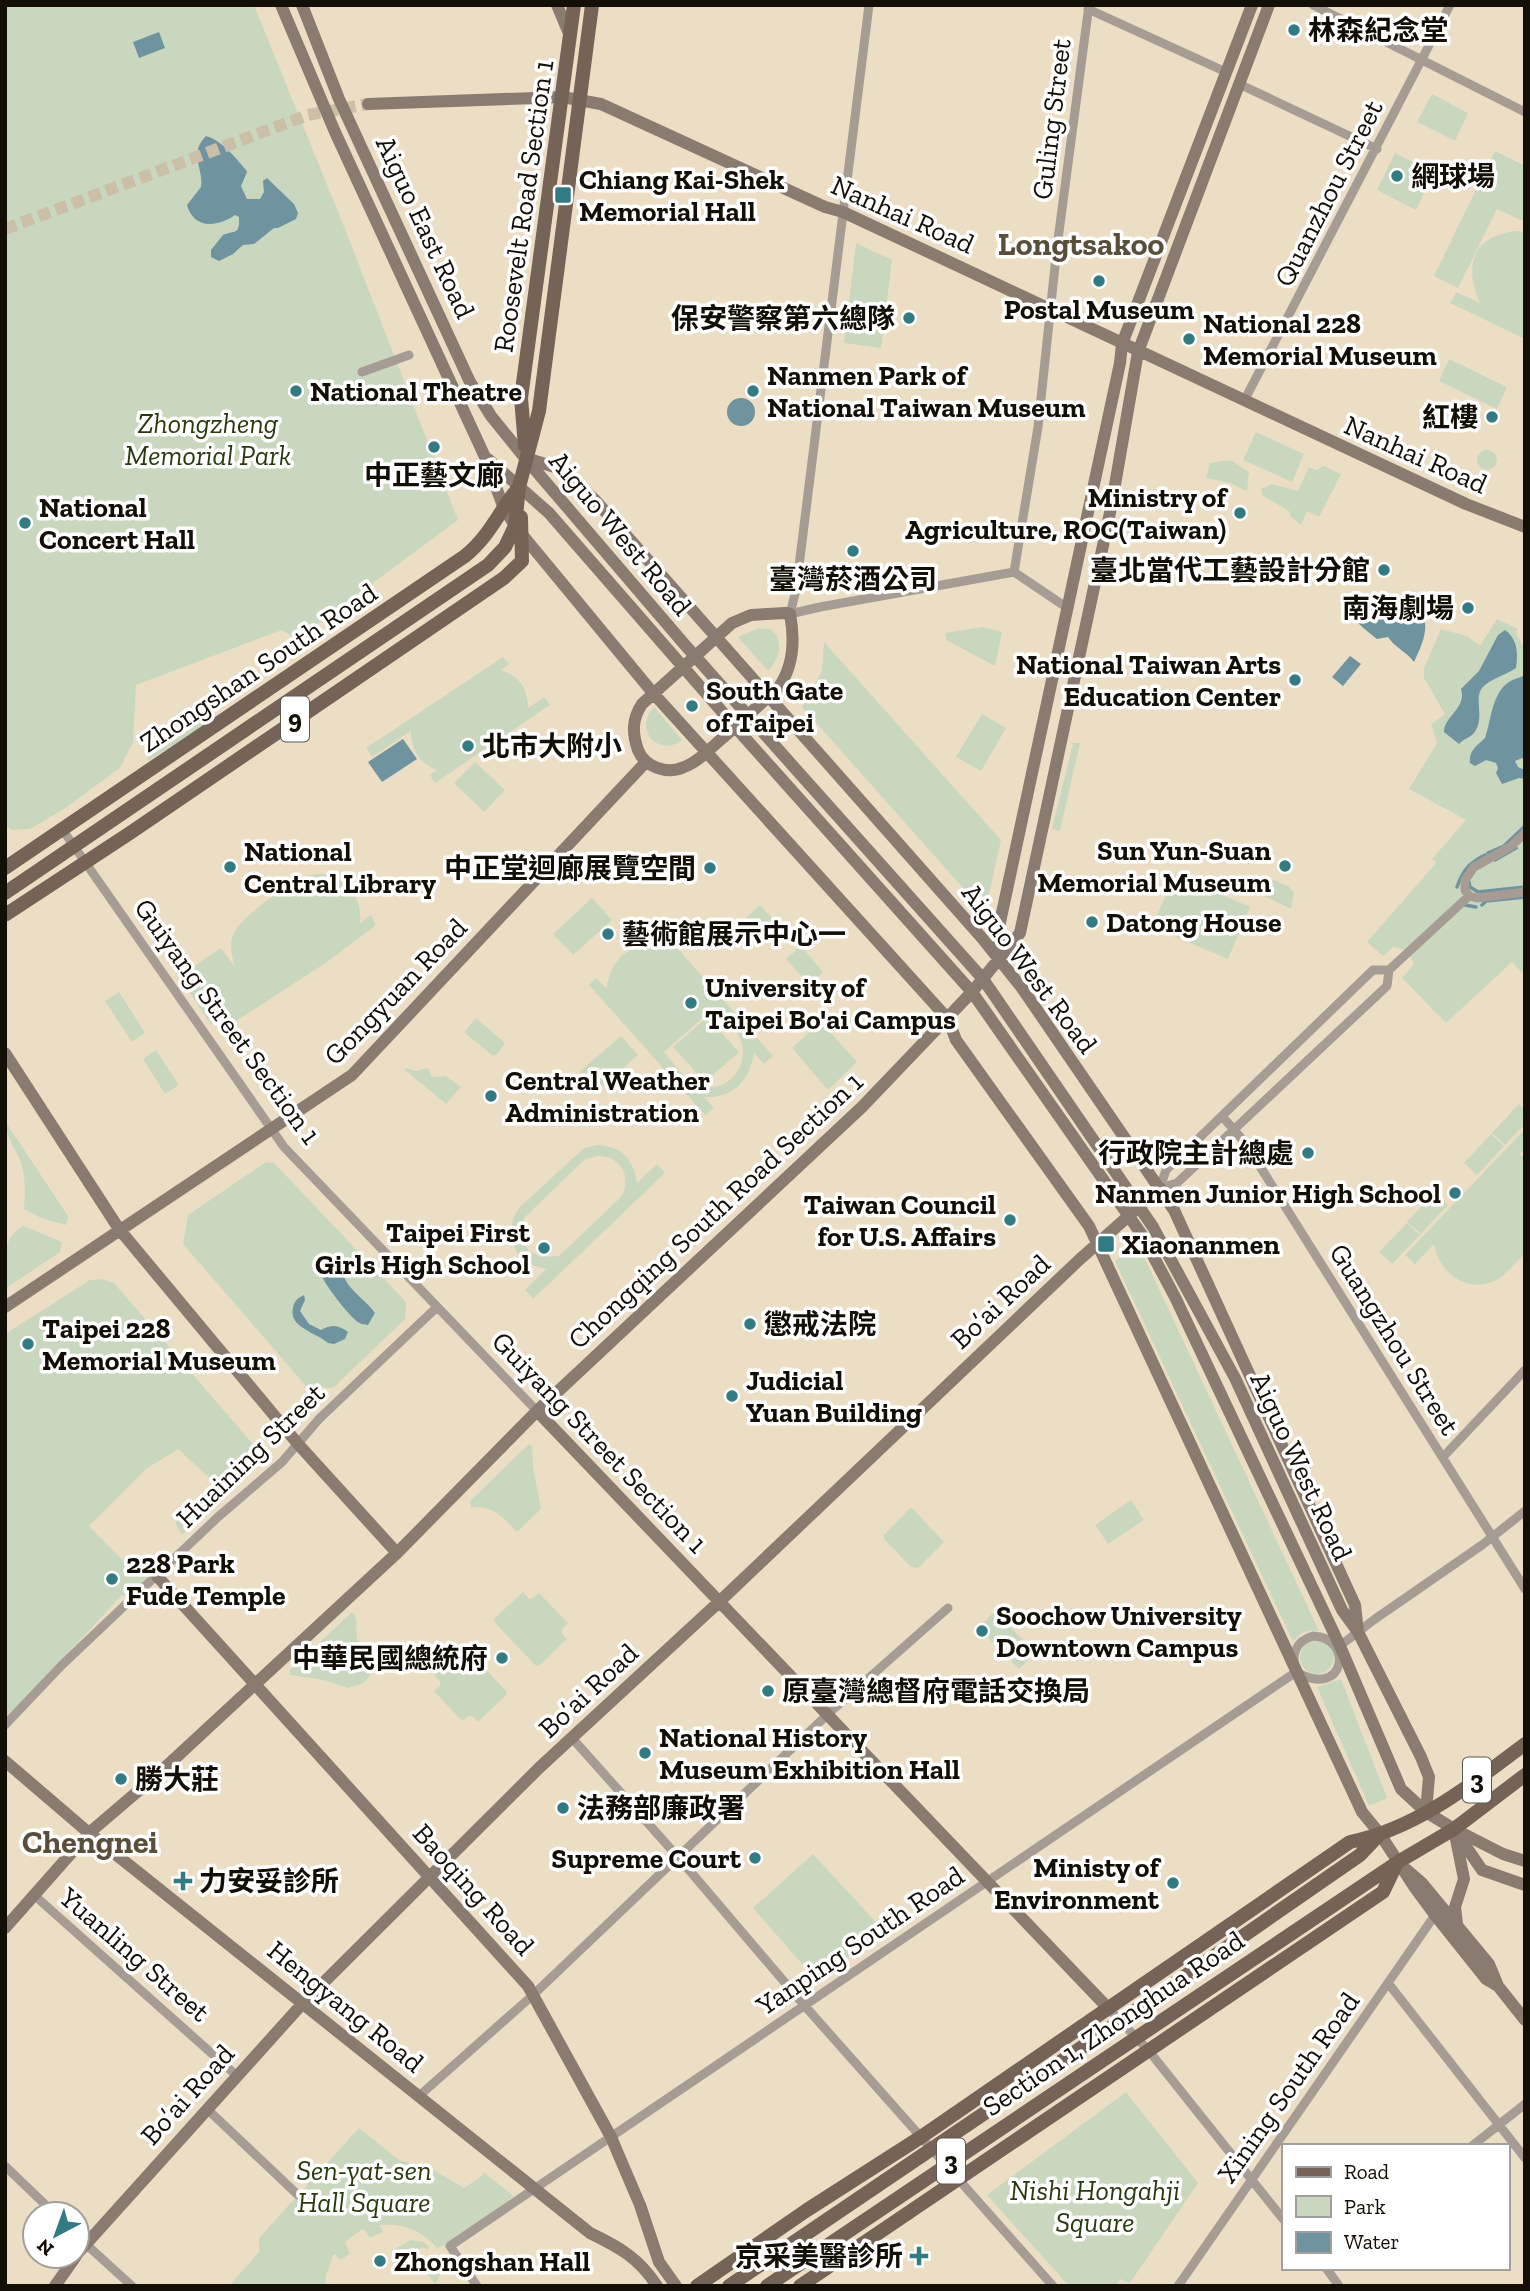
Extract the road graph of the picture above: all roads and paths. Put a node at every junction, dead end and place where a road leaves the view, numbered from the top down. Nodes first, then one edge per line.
1 (281, 5) edge
2 (302, 5) edge
3 (557, 5) edge
4 (574, 5) edge
5 (592, 5) edge
6 (869, 5) edge
7 (1252, 5) edge
8 (1269, 5) edge
9 (1313, 5) edge
10 (1450, 5) edge
11 (1088, 7) edge
12 (570, 37) junction
13 (1421, 60) junction
14 (1226, 72) junction
15 (1239, 84) junction
16 (562, 97) junction
17 (580, 99) junction
18 (368, 104) tunnel mouth
19 (1525, 112) edge
20 (1377, 149) junction
21 (843, 212) junction
22 (1050, 310) junction
23 (1122, 344) junction
24 (1138, 352) junction
25 (408, 355) dead end
26 (362, 372) dead end
27 (1244, 401) junction
28 (485, 457) junction
29 (525, 458) junction
30 (519, 487) junction
31 (503, 506) junction
32 (1525, 527) edge
33 (519, 532) junction
34 (1014, 572) junction
35 (1069, 607) junction
36 (790, 614) junction
37 (716, 637) junction
38 (695, 656) junction
39 (684, 666) junction
40 (653, 692) junction
41 (768, 697) junction
42 (748, 717) junction
43 (736, 726) junction
44 (707, 751) junction
45 (646, 762) junction
46 (62, 829) junction
47 (1525, 833) edge
48 (74, 846) junction
49 (86, 862) junction
50 (5, 868) edge
51 (1525, 892) edge
52 (5, 893) edge
53 (1469, 896) junction
54 (5, 915) edge
55 (999, 957) junction
56 (1390, 970) junction
57 (983, 979) junction
58 (972, 992) junction
59 (948, 1019) junction
60 (5, 1053) edge
61 (1222, 1116) junction
62 (1233, 1129) junction
63 (271, 1130) junction
64 (1160, 1188) junction
65 (1140, 1206) junction
66 (1129, 1216) junction
67 (119, 1229) junction
68 (1098, 1244) junction
69 (5, 1307) edge
70 (437, 1307) junction
71 (1525, 1370) edge
72 (537, 1411) junction
73 (298, 1444) junction
74 (1443, 1457) junction
75 (1525, 1511) edge
76 (1493, 1537) junction
77 (397, 1553) junction
78 (157, 1576) junction
79 (1525, 1589) edge
80 (719, 1602) junction
81 (948, 1608) dead end
82 (1358, 1632) junction
83 (1339, 1647) junction
84 (1296, 1672) junction
85 (254, 1684) junction
86 (828, 1714) junction
87 (5, 1725) edge
88 (572, 1738) junction
89 (1525, 1744) edge
90 (5, 1761) edge
91 (1525, 1775) edge
92 (1426, 1812) junction
93 (1454, 1829) junction
94 (89, 1833) junction
95 (1380, 1834) junction
96 (678, 1857) junction
97 (1398, 1861) junction
98 (1525, 1861) edge
99 (430, 1876) junction
100 (986, 1883) junction
101 (1525, 1885) edge
102 (34, 1895) junction
103 (1435, 1915) junction
104 (1457, 1926) junction
105 (5, 1928) edge
106 (1388, 1983) junction
107 (1498, 1986) junction
108 (533, 1995) junction
109 (302, 2003) junction
110 (804, 2005) junction
111 (1108, 2008) junction
112 (1525, 2020) edge
113 (1120, 2021) junction
114 (1136, 2038) junction
115 (1149, 2052) junction
116 (237, 2076) junction
117 (419, 2096) junction
118 (1525, 2104) edge
119 (207, 2109) junction
120 (1499, 2123) junction
121 (611, 2137) junction
122 (921, 2137) junction
123 (1474, 2144) edge
124 (931, 2149) junction
125 (1525, 2158) edge
126 (945, 2165) junction
127 (5, 2166) edge
128 (957, 2178) junction
129 (1252, 2179) junction
130 (535, 2189) junction
131 (298, 2195) dead end
132 (40, 2200) edge
133 (1282, 2218) edge
134 (91, 2234) edge
135 (91, 2256) edge
136 (65, 2270) edge
137 (55, 2286) edge
138 (132, 2286) edge
139 (477, 2286) edge
140 (657, 2286) edge
141 (676, 2286) edge
142 (697, 2286) edge
143 (729, 2286) edge
144 (767, 2286) edge
145 (800, 2286) edge
146 (1053, 2286) edge
147 (1178, 2286) edge

1 - 28 street, Aiguo East Road
2 - 29 street, Aiguo East Road
3 - 12 street
4 - 12 main road, Roosevelt Road Section 1 / 9
5 - 17 main road, Roosevelt Road Section 1 / 9
6 - 21 street
7 - 14 street
8 - 15 street, Chongqing South Road Section 1
9 - 13 street
10 - 13 street, Quanzhou Street
11 - 14 street
11 - 22 street, Guling Street
12 - 16 main road, Roosevelt Road Section 1 / 9
13 - 19 street
13 - 20 street, Quanzhou Street
14 - 23 street
15 - 20 street
15 - 24 street, Chongqing South Road Section 1
16 - 17 street, Nanhai Road
16 - 18 street, Nanhai Road
16 - 29 main road, Roosevelt Road Section 1 / 9
17 - 21 street, Nanhai Road
17 - 29 main road, Roosevelt Road Section 1 / 9
20 - 27 street, Quanzhou Street
21 - 22 street, Nanhai Road
21 - 36 street
22 - 23 street, Nanhai Road
22 - 34 street, Guling Street
23 - 24 street, Nanhai Road
23 - 35 street
24 - 27 street, Nanhai Road
24 - 55 street, Chongqing South Road Section 1
25 - 26 street
27 - 32 street, Nanhai Road
28 - 30 street, Aiguo East Road
28 - 31 street, Aiguo East Road
29 - 30 main road, Zhongshan South Road / 9
29 - 37 street, Aiguo West Road
29 - 38 street, Aiguo West Road
30 - 31 main road, Zhongshan South Road / 9
30 - 33 main road, Zhongshan South Road / 9
30 - 39 street, Aiguo West Road
31 - 33 street, Aiguo East Road
31 - 46 main road, Zhongshan South Road / 9
33 - 40 street
33 - 48 main road, Zhongshan South Road / 9
33 - 49 main road, Zhongshan South Road / 9
34 - 35 street
34 - 36 street
35 - 55 street
36 - 37 street
36 - 41 street
37 - 38 street
37 - 41 street, Aiguo West Road
38 - 39 street
38 - 42 street, Aiguo West Road
39 - 40 street
39 - 43 street, Aiguo West Road
40 - 44 street
40 - 45 street
41 - 42 street
41 - 55 street, Aiguo West Road
42 - 43 street
42 - 57 street, Aiguo West Road
43 - 44 street
43 - 58 street, Aiguo West Road
44 - 45 street
44 - 59 street
45 - 63 street, Gongyuan Road
46 - 48 street, Guiyang Street Section 1
46 - 50 main road, Zhongshan South Road / 9
47 - 53 street
48 - 49 street, Guiyang Street Section 1
48 - 52 main road, Zhongshan South Road / 9
49 - 54 main road, Zhongshan South Road / 9
49 - 63 street, Guiyang Street Section 1
51 - 53 street
53 - 56 street
55 - 57 street, Chongqing South Road Section 1
55 - 64 street, Aiguo West Road
56 - 61 street, Bo’ai Road
56 - 62 street, Bo’ai Road
57 - 58 street, Chongqing South Road Section 1
57 - 65 street, Aiguo West Road
58 - 59 street, Chongqing South Road Section 1
58 - 66 street, Aiguo West Road
59 - 68 street
59 - 72 street, Chongqing South Road Section 1
60 - 67 street
61 - 62 street, Guangzhou Street
61 - 64 street, Bo’ai Road
62 - 64 street, Bo’ai Road
62 - 74 street, Guangzhou Street
63 - 67 street, Gongyuan Road
63 - 70 street, Guiyang Street Section 1
64 - 65 street, Bo’ai Road
64 - 82 street, Aiguo West Road
65 - 66 street, Bo’ai Road
65 - 82 street, Aiguo West Road
66 - 68 street, Bo’ai Road
66 - 83 street, Aiguo West Road
67 - 69 street, Gongyuan Road
67 - 73 street
68 - 80 street, Bo’ai Road
68 - 84 street
70 - 72 street, Guiyang Street Section 1
70 - 73 street, Huaining Street
71 - 74 street
72 - 77 street, Chongqing South Road Section 1
72 - 80 street, Guiyang Street Section 1
73 - 77 street
73 - 78 street, Huaining Street
74 - 76 street, Guangzhou Street
75 - 76 street
76 - 79 street, Guangzhou Street
76 - 82 street
77 - 85 street, Chongqing South Road Section 1
78 - 85 street, Baoqing Road
78 - 87 street, Huaining Street
80 - 86 street, Guiyang Street Section 1
80 - 88 street, Bo’ai Road
81 - 86 street
82 - 83 street
82 - 92 street, Aiguo West Road
83 - 84 street
83 - 84 street
83 - 92 street, Aiguo West Road
84 - 95 street
84 - 100 street, Yanping South Road
85 - 94 street, Chongqing South Road Section 1
85 - 99 street, Baoqing Road
86 - 96 street
86 - 100 street, Guiyang Street Section 1
88 - 96 street
88 - 99 street, Bo’ai Road
89 - 92 main road, 3
90 - 94 street, Hengyang Road
91 - 93 main road, 3
92 - 93 street
92 - 95 main road, Section 1, Zhonghua Road / 3
93 - 97 main road, Section 1, Zhonghua Road / 3
93 - 98 street
93 - 101 street
93 - 104 street
94 - 102 street, Chongqing South Road Section 1
94 - 109 street, Hengyang Road
95 - 97 street
95 - 111 main road, Section 1, Zhonghua Road / 3
95 - 113 main road, Section 1, Zhonghua Road / 3
96 - 108 street
96 - 110 street
97 - 103 street
97 - 104 street
97 - 114 main road, Section 1, Zhonghua Road / 3
97 - 115 main road, 3
99 - 108 street, Baoqing Road
99 - 109 street, Bo’ai Road
100 - 110 street, Yanping South Road
100 - 111 street, Guiyang Street Section 1
102 - 105 street, Chongqing South Road Section 1
102 - 116 street, Yuanling Street
103 - 106 street, Xining South Road
103 - 107 street
104 - 107 street
106 - 120 street
106 - 129 street, Xining South Road
107 - 112 street
108 - 117 street
108 - 121 street, Baoqing Road
109 - 116 street, Bo’ai Road
109 - 117 street, Hengyang Road
110 - 121 street, Yanping South Road
110 - 122 street
111 - 113 street, Guiyang Street Section 1
111 - 122 main road, Section 1, Zhonghua Road / 3
113 - 114 street, Guiyang Street Section 1
113 - 124 main road, Section 1, Zhonghua Road / 3
114 - 115 street, Guiyang Street Section 1
114 - 126 main road, Section 1, Zhonghua Road / 3
115 - 128 main road, Section 1, Zhonghua Road / 3
115 - 129 street, Guiyang Street Section 1
116 - 119 street, Bo’ai Road
117 - 130 street, Hengyang Road
118 - 120 street
119 - 131 street
119 - 134 street, Bo’ai Road
120 - 123 street
120 - 125 street
121 - 130 street, Yanping South Road
121 - 141 street, Baoqing Road
122 - 124 street
122 - 142 main road, Section 1, Zhonghua Road / 3
124 - 126 street
124 - 143 main road, Section 1, Zhonghua Road / 3
126 - 128 street
126 - 144 main road, Section 1, Zhonghua Road / 3
127 - 132 street
128 - 145 main road, Section 1, Zhonghua Road / 3
128 - 146 street
129 - 133 street, Guiyang Street Section 1
129 - 147 street, Xining South Road
130 - 139 street, Yanping South Road
130 - 140 street, Hengyang Road
135 - 138 street
136 - 137 street, Bo’ai Road

